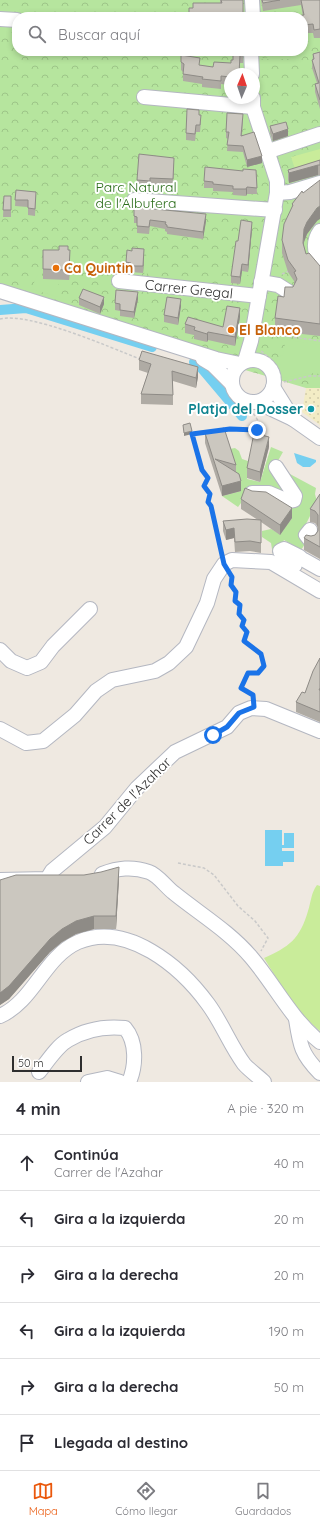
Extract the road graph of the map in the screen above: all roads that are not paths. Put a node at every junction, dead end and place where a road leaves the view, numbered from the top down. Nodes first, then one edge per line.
1 (252, 0) edge
2 (253, 12) edge
3 (0, 19) edge
4 (12, 20) edge
5 (251, 56) edge
6 (252, 68) edge
7 (144, 98) dead end
8 (224, 101) edge
9 (254, 104) edge
10 (320, 134) edge
11 (266, 152) junction
12 (320, 183) edge
13 (277, 193) junction
14 (134, 200) dead end
15 (275, 210) junction
16 (320, 231) edge
17 (320, 262) edge
18 (119, 282) dead end
19 (261, 282) junction
20 (0, 291) edge
21 (289, 292) edge
22 (259, 296) junction
23 (252, 336) junction
24 (190, 351) junction
25 (260, 362) junction
26 (242, 363) junction
27 (232, 384) junction
28 (277, 385) junction
29 (250, 401) junction
30 (293, 419) junction
31 (320, 438) edge
32 (276, 467) dead end
33 (252, 492) edge
34 (320, 569) edge
35 (320, 580) edge
36 (320, 591) edge
37 (90, 609) dead end
38 (0, 650) edge
39 (0, 729) edge
40 (320, 731) edge
41 (91, 877) edge
42 (47, 879) junction
43 (61, 879) edge
44 (0, 880) edge
45 (0, 1016) edge
46 (296, 1019) junction
47 (320, 1042) edge
48 (39, 1072) dead end
49 (320, 1073) edge
50 (88, 1082) edge
51 (120, 1082) edge
52 (129, 1082) edge
53 (264, 1082) edge

1 - 2 street
3 - 4 street
5 - 6 street
7 - 8 street
9 - 11 street
10 - 11 street
11 - 13 street
12 - 13 street
13 - 15 street
14 - 15 street
15 - 19 street
16 - 17 street
18 - 22 street, Carrer Gregal
19 - 21 street
19 - 22 street
20 - 24 street
22 - 23 street
23 - 25 street
23 - 26 street
24 - 26 street
24 - 27 street
25 - 26 street
25 - 28 street
26 - 27 street
27 - 29 street
28 - 29 street
28 - 30 street
29 - 30 street
30 - 31 street
32 - 33 street
34 - 35 street
36 - 39 street
37 - 38 street
40 - 42 street, Carrer de l'Azahar
41 - 46 street
42 - 43 street
42 - 44 street
45 - 53 street
46 - 47 street
46 - 49 street
48 - 52 street
50 - 51 street

